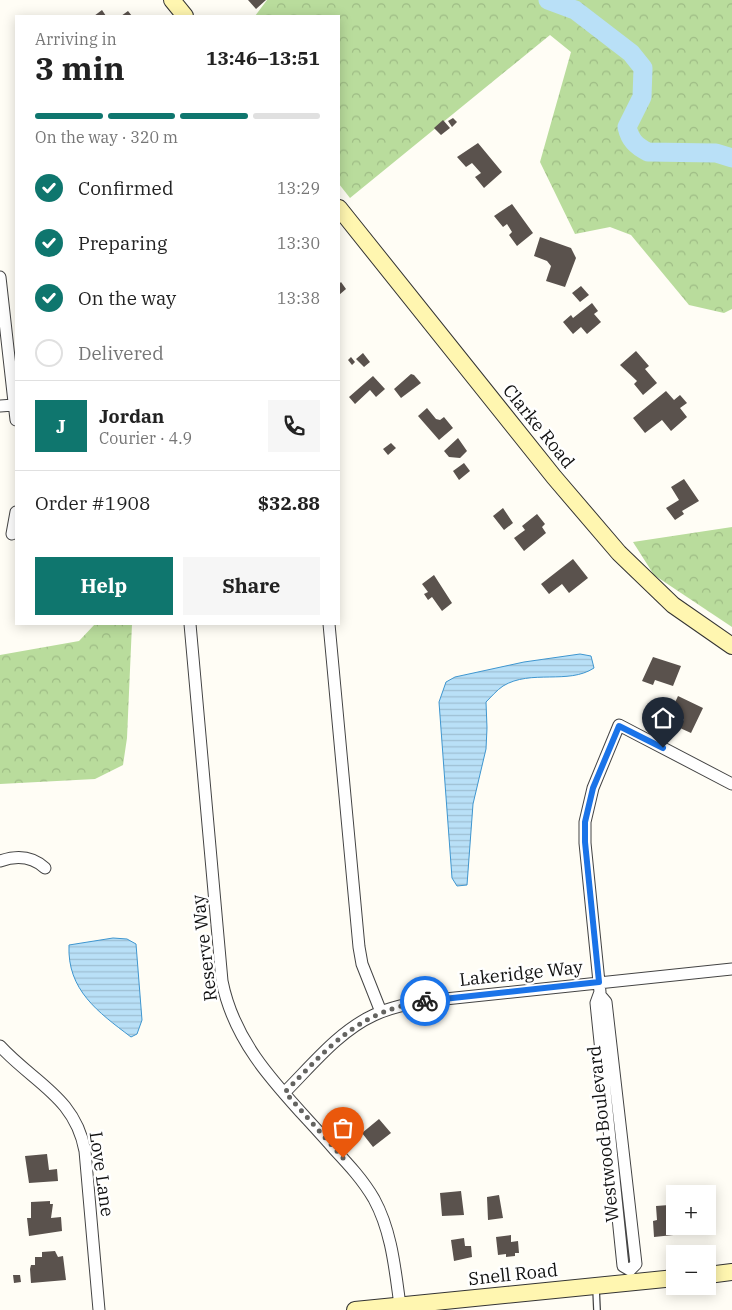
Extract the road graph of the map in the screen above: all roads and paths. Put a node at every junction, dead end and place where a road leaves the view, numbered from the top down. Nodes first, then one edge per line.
1 (172, 0) edge
2 (184, 15) edge
3 (340, 209) edge
4 (0, 277) edge
5 (14, 405) junction
6 (0, 406) edge
7 (15, 412) edge
8 (15, 518) edge
9 (12, 534) dead end
10 (190, 625) edge
11 (329, 625) edge
12 (732, 646) edge
13 (732, 784) edge
14 (0, 861) edge
15 (45, 868) dead end
16 (732, 969) edge
17 (599, 982) junction
18 (381, 1012) junction
19 (0, 1046) edge
20 (285, 1092) junction
21 (732, 1272) edge
22 (716, 1274) edge
23 (630, 1276) junction
24 (666, 1278) edge
25 (595, 1286) junction
26 (400, 1305) junction
27 (99, 1310) edge
28 (355, 1310) edge
29 (597, 1310) edge

1 - 2 street
3 - 12 street, Clarke Road
4 - 5 street
5 - 6 street
5 - 7 street
8 - 9 street
10 - 20 street, Reserve Way
11 - 18 street
13 - 17 street, Westwood Boulevard
14 - 15 street
16 - 17 street, Lakeridge Way
17 - 18 street, Lakeridge Way
17 - 23 street, Westwood Boulevard
18 - 20 street, Lakeridge Way
19 - 27 street, Love Lane
20 - 26 street, Reserve Way
21 - 22 street
23 - 24 street, Snell Road
23 - 25 street, Snell Road
25 - 26 street, Snell Road
25 - 29 lane
26 - 28 street, Snell Road

